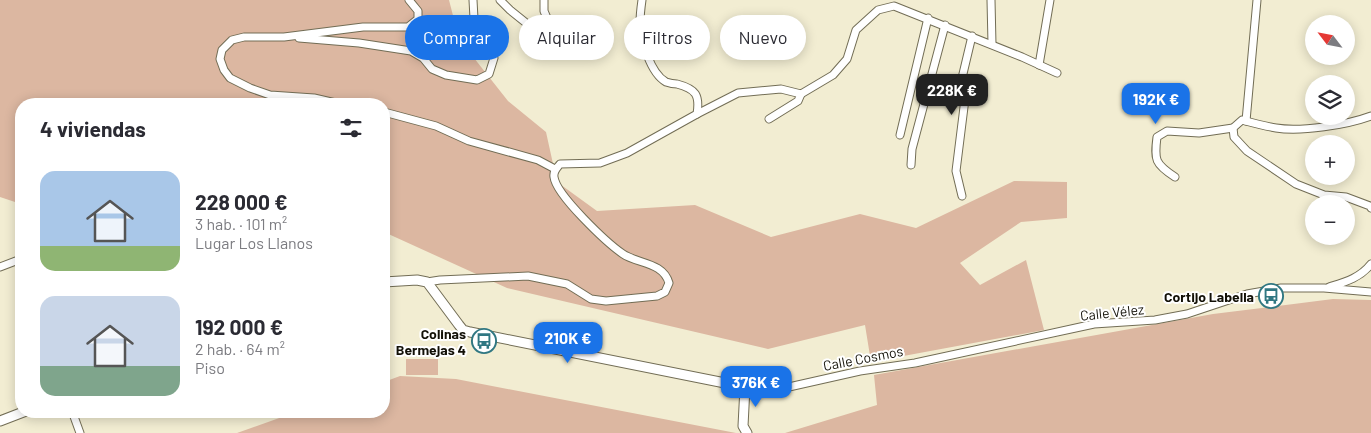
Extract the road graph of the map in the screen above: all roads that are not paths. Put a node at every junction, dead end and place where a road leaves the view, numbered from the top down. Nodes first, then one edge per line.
1 (409, 0) edge
2 (473, 0) edge
3 (500, 0) edge
4 (544, 0) edge
5 (642, 0) edge
6 (991, 0) edge
7 (1050, 0) edge
8 (1257, 0) edge
9 (893, 3) edge
10 (928, 18) junction
11 (945, 25) junction
12 (284, 36) junction
13 (972, 36) junction
14 (992, 44) junction
15 (1039, 65) junction
16 (1057, 73) dead end
17 (801, 94) junction
18 (314, 98) edge
19 (390, 114) edge
20 (697, 114) junction
21 (1371, 116) edge
22 (769, 119) dead end
23 (1246, 121) junction
24 (1233, 128) junction
25 (900, 135) dead end
26 (911, 165) dead end
27 (555, 169) junction
28 (1175, 177) dead end
29 (962, 196) dead end
30 (1371, 208) edge
31 (15, 261) edge
32 (1371, 264) edge
33 (0, 267) edge
34 (390, 282) edge
35 (428, 282) junction
36 (1324, 288) junction
37 (1371, 292) edge
38 (915, 363) joint
39 (745, 387) junction
40 (15, 415) edge
41 (75, 418) edge
42 (0, 421) edge
43 (80, 433) edge
44 (747, 433) edge

1 - 12 street
2 - 12 street
3 - 4 street
5 - 20 street
6 - 14 street
7 - 15 street
8 - 23 street
9 - 10 street
9 - 17 street
10 - 11 street
10 - 25 street
11 - 13 street
11 - 26 street
12 - 18 street
13 - 14 street
13 - 29 street
14 - 15 street
15 - 16 street
17 - 20 street
17 - 22 street
19 - 27 street
20 - 27 street
21 - 23 street
23 - 24 street
24 - 28 street
24 - 30 street
27 - 35 street
31 - 33 street
32 - 36 street
34 - 35 street
35 - 39 street, Calle Cosmos
36 - 37 street, Calle Vélez
36 - 38 street, Calle Vélez
38 - 39 street, Calle Cosmos
39 - 44 street
40 - 42 street
41 - 43 street

